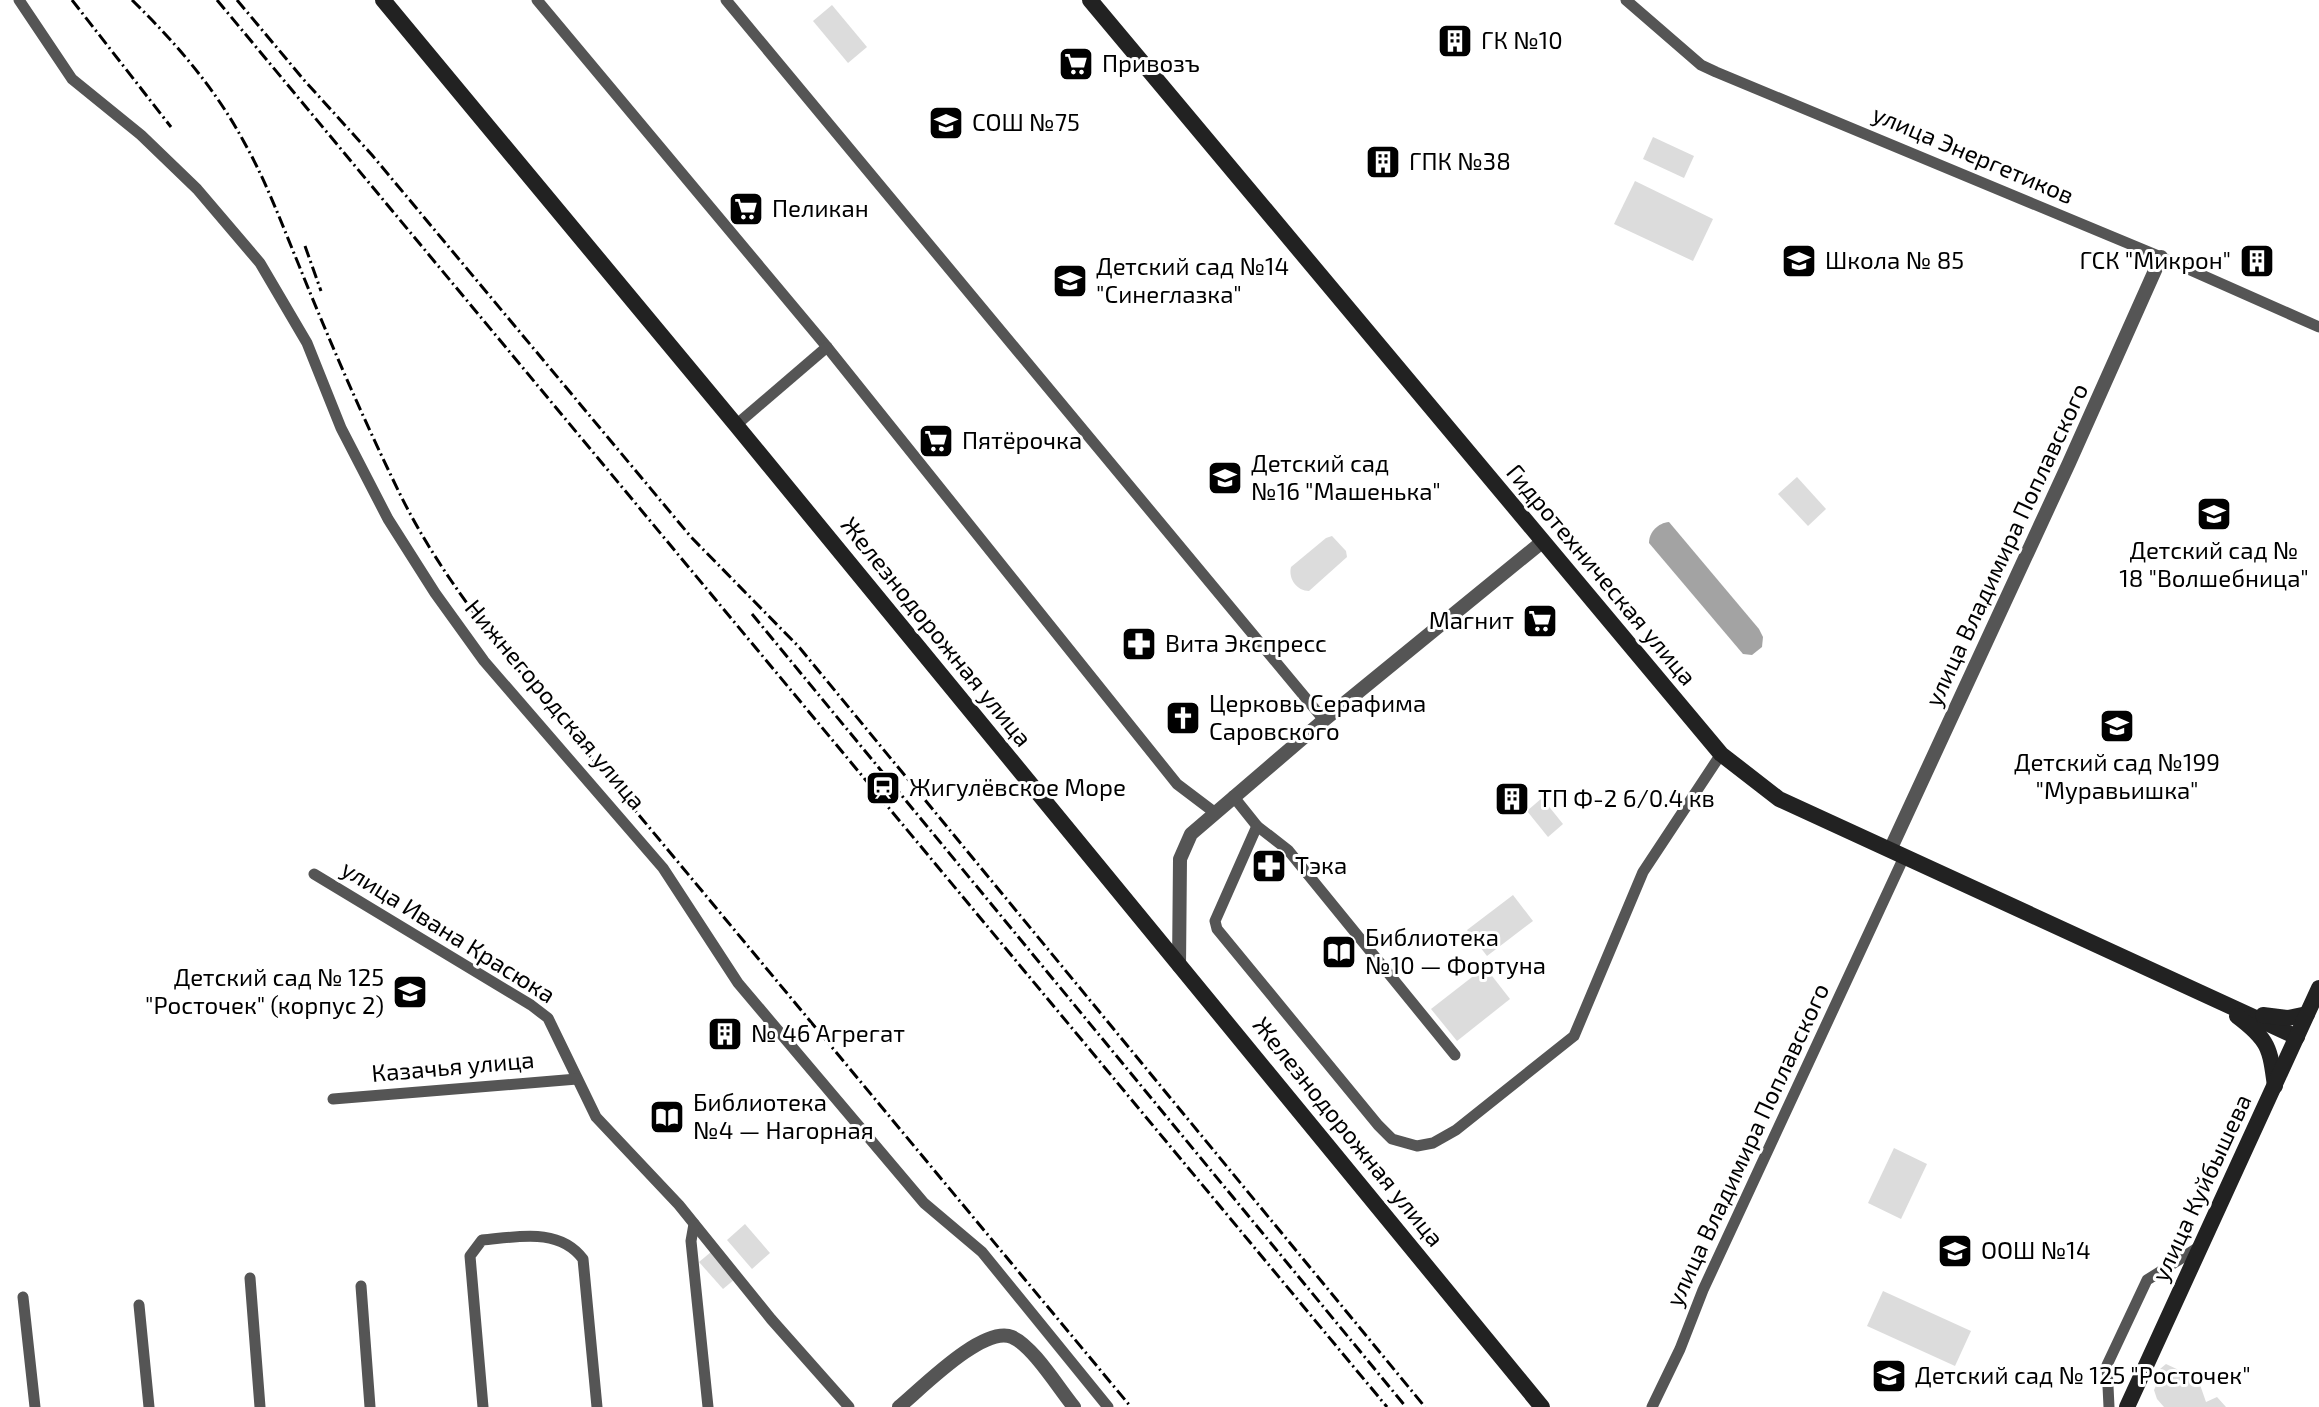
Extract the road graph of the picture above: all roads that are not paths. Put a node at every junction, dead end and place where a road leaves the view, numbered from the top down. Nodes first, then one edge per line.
1 (19, 0) edge
2 (383, 0) edge
3 (537, 0) edge
4 (726, 0) edge
5 (1090, 0) edge
6 (1626, 0) edge
7 (2161, 257) junction
8 (2319, 327) edge
9 (827, 347) junction
10 (736, 425) junction
11 (1542, 542) junction
12 (1324, 720) junction
13 (1721, 754) junction
14 (1233, 796) junction
15 (1214, 812) junction
16 (1257, 826) junction
17 (1897, 854) junction
18 (314, 874) dead end
19 (1179, 966) junction
20 (2319, 988) edge
21 (2216, 1000) junction
22 (2307, 1014) junction
23 (2296, 1040) junction
24 (1455, 1055) dead end
25 (577, 1079) junction
26 (2275, 1088) junction
27 (333, 1099) dead end
28 (694, 1224) junction
29 (2202, 1245) junction
30 (250, 1278) dead end
31 (361, 1286) dead end
32 (23, 1297) dead end
33 (139, 1305) dead end
34 (35, 1407) edge
35 (149, 1407) edge
36 (260, 1407) edge
37 (370, 1407) edge
38 (483, 1407) edge
39 (597, 1407) edge
40 (708, 1407) edge
41 (849, 1407) edge
42 (899, 1407) edge
43 (1074, 1407) edge
44 (1108, 1407) edge
45 (1542, 1407) edge
46 (1652, 1407) edge
47 (2109, 1407) edge
48 (2127, 1407) edge

1 - 44 street, Нижнегородская улица
2 - 10 main road, Железнодорожная улица
3 - 9 street
4 - 12 street
5 - 11 main road, Гидротехническая улица
6 - 7 street, улица Энергетиков
7 - 8 street, улица Энергетиков
7 - 17 street, улица Владимира Поплавского
9 - 10 street
9 - 15 street
10 - 19 main road, Железнодорожная улица
11 - 12 street
11 - 13 main road, Гидротехническая улица
12 - 14 street
13 - 16 street
13 - 17 main road, Гидротехническая улица
14 - 15 street
14 - 16 street
15 - 19 street
16 - 24 street
17 - 21 main road, Гидротехническая улица
17 - 46 street, улица Владимира Поплавского
18 - 25 street, улица Ивана Красюка
19 - 45 main road, Железнодорожная улица
20 - 22 main road, улица Куйбышева
21 - 22 main road
21 - 23 main road
21 - 26 main road
22 - 23 main road, улица Куйбышева
23 - 26 main road, улица Куйбышева
25 - 27 street, Казачья улица
25 - 28 street, улица Ивана Красюка
26 - 29 main road, улица Куйбышева
28 - 40 street
28 - 41 street, улица Ивана Красюка
29 - 47 street
29 - 48 main road, улица Куйбышева
30 - 36 street
31 - 37 street
32 - 34 street
33 - 35 street
38 - 39 street
42 - 43 street

